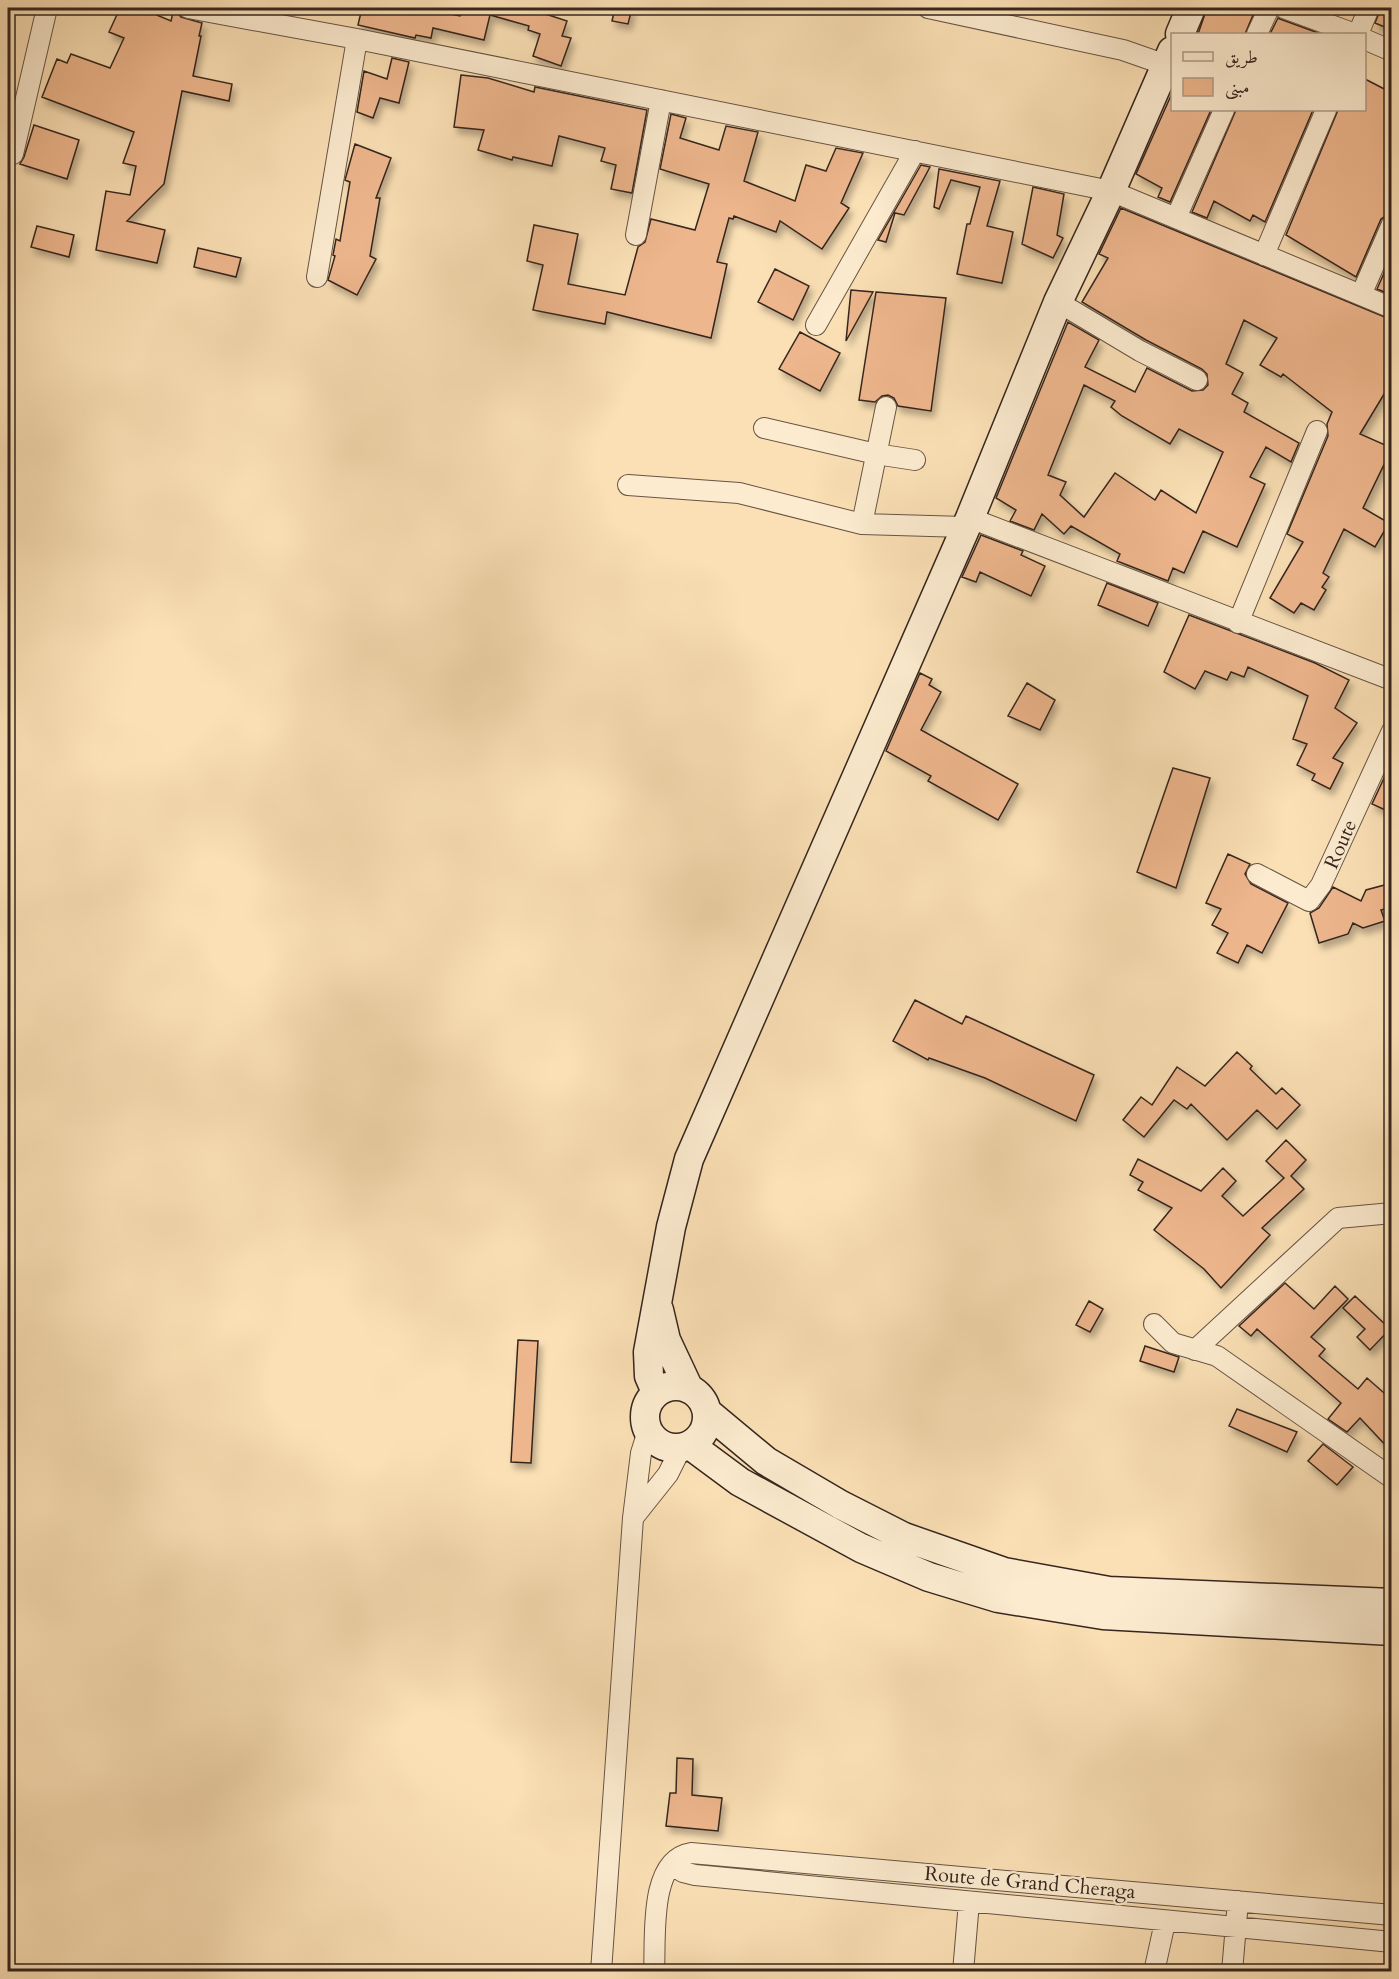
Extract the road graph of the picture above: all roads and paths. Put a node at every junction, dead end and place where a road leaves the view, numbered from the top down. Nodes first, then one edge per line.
1 (46, 8) edge
2 (188, 8) edge
3 (928, 8) edge
4 (1191, 8) edge
5 (1269, 8) edge
6 (1284, 8) edge
7 (1369, 8) edge
8 (1180, 33) edge
9 (1257, 33) edge
10 (1353, 33) edge
11 (1356, 33) edge
12 (357, 39) junction
13 (1366, 39) edge
14 (1392, 51) edge
15 (1169, 58) edge
16 (661, 100) junction
17 (1224, 111) edge
18 (1326, 111) edge
19 (915, 152) junction
20 (13, 154) dead end
21 (1111, 191) junction
22 (1176, 218) junction
23 (1392, 224) edge
24 (636, 235) dead end
25 (1264, 255) junction
26 (317, 276) dead end
27 (1361, 295) junction
28 (1058, 302) junction
29 (1392, 308) edge
30 (816, 325) dead end
31 (1197, 380) dead end
32 (886, 407) dead end
33 (764, 428) dead end
34 (1317, 431) dead end
35 (876, 454) junction
36 (915, 460) dead end
37 (628, 484) dead end
38 (967, 523) junction
39 (862, 524) junction
40 (1238, 623) junction
41 (1392, 680) edge
42 (1392, 731) edge
43 (1257, 874) dead end
44 (1392, 1213) edge
45 (658, 1305) junction
46 (1154, 1324) dead end
47 (1195, 1350) junction
48 (689, 1389) junction
49 (656, 1392) junction
50 (707, 1412) junction
51 (648, 1431) junction
52 (685, 1446) junction
53 (1392, 1478) edge
54 (633, 1518) junction
55 (1392, 1604) edge
56 (1392, 1631) edge
57 (672, 1865) junction
58 (1238, 1901) junction
59 (969, 1902) junction
60 (1392, 1915) edge
61 (1165, 1922) junction
62 (1236, 1929) junction
63 (1392, 1942) edge
64 (601, 1971) edge
65 (654, 1971) edge
66 (963, 1971) edge
67 (1154, 1971) edge
68 (1232, 1971) edge

1 - 20 street
2 - 12 street
3 - 15 street
4 - 8 street
5 - 9 street
6 - 10 street
7 - 11 street
12 - 16 street
12 - 26 street
13 - 14 street
15 - 21 street
16 - 19 street
16 - 24 street
17 - 22 street
18 - 25 street
19 - 21 street
19 - 30 street
21 - 22 street
21 - 28 street
22 - 25 street
23 - 27 street
25 - 27 street
27 - 29 street
28 - 31 street
28 - 38 street
32 - 35 street
33 - 35 street
34 - 40 street
35 - 36 street
35 - 39 street
37 - 39 street
38 - 39 street
38 - 40 street
38 - 45 street
40 - 41 street
42 - 43 street, Route
44 - 47 street
45 - 48 street
45 - 49 street
46 - 47 street
47 - 53 street
48 - 49 street
48 - 50 street
49 - 51 street
50 - 52 street
50 - 55 street
51 - 52 street
51 - 54 street
52 - 54 street
52 - 56 street
54 - 64 street
57 - 58 street, Route de Grand Cheraga
57 - 59 street
57 - 65 street
58 - 60 street, Route de Grand Cheraga
58 - 62 street
59 - 61 street
59 - 66 street
61 - 62 street
61 - 67 street
62 - 63 street
62 - 68 street

